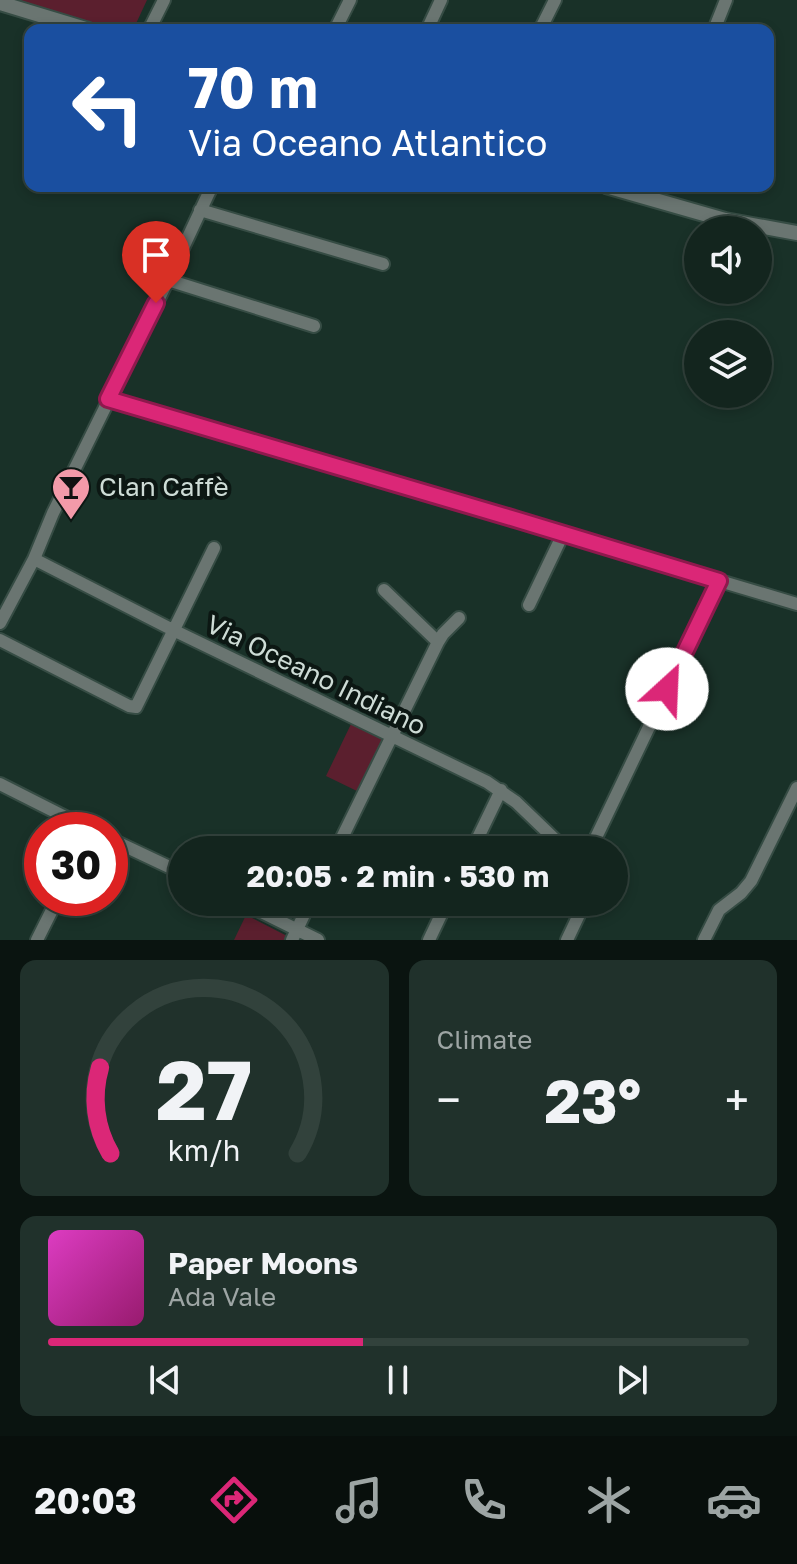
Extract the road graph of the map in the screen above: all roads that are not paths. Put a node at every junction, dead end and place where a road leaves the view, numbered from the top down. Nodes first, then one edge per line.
1 (164, 0) edge
2 (350, 0) edge
3 (441, 0) edge
4 (555, 0) edge
5 (726, 0) edge
6 (0, 3) edge
7 (69, 24) edge
8 (152, 24) edge
9 (338, 24) edge
10 (430, 24) edge
11 (543, 24) edge
12 (716, 24) edge
13 (209, 192) edge
14 (652, 192) edge
15 (200, 210) junction
16 (797, 233) edge
17 (383, 264) dead end
18 (168, 280) junction
19 (314, 326) dead end
20 (108, 399) junction
21 (563, 534) junction
22 (214, 548) dead end
23 (34, 559) junction
24 (719, 581) junction
25 (384, 590) dead end
26 (797, 604) edge
27 (529, 605) dead end
28 (459, 618) dead end
29 (0, 623) edge
30 (173, 630) junction
31 (0, 640) edge
32 (438, 642) junction
33 (393, 737) junction
34 (0, 784) edge
35 (797, 788) edge
36 (501, 790) junction
37 (55, 812) edge
38 (343, 836) edge
39 (479, 836) edge
40 (552, 836) edge
41 (597, 836) edge
42 (128, 848) edge
43 (168, 866) edge
44 (49, 916) edge
45 (264, 916) edge
46 (304, 916) edge
47 (440, 916) edge
48 (578, 916) edge
49 (295, 935) edge
50 (37, 940) edge
51 (318, 940) edge
52 (429, 940) edge
53 (567, 940) edge
54 (704, 940) edge

1 - 8 street
2 - 9 street
3 - 10 street
4 - 11 street
5 - 12 street
6 - 7 street
13 - 15 street
14 - 16 street
15 - 17 street
15 - 18 street
18 - 19 street
18 - 20 street
20 - 21 street
20 - 23 street
21 - 24 street
21 - 27 street
22 - 30 street
23 - 29 street
23 - 30 street, Via Oceano Indiano
24 - 26 street
24 - 41 street
25 - 32 street
28 - 32 street
30 - 31 street
30 - 33 street, Via Oceano Indiano
32 - 33 street
33 - 36 street, Via Oceano Indiano
33 - 38 street
34 - 37 street
35 - 54 street
36 - 39 street
36 - 40 street, Via Oceano Indiano
42 - 43 street
44 - 50 street
45 - 49 street
46 - 49 street
47 - 52 street
48 - 53 street
49 - 51 street

